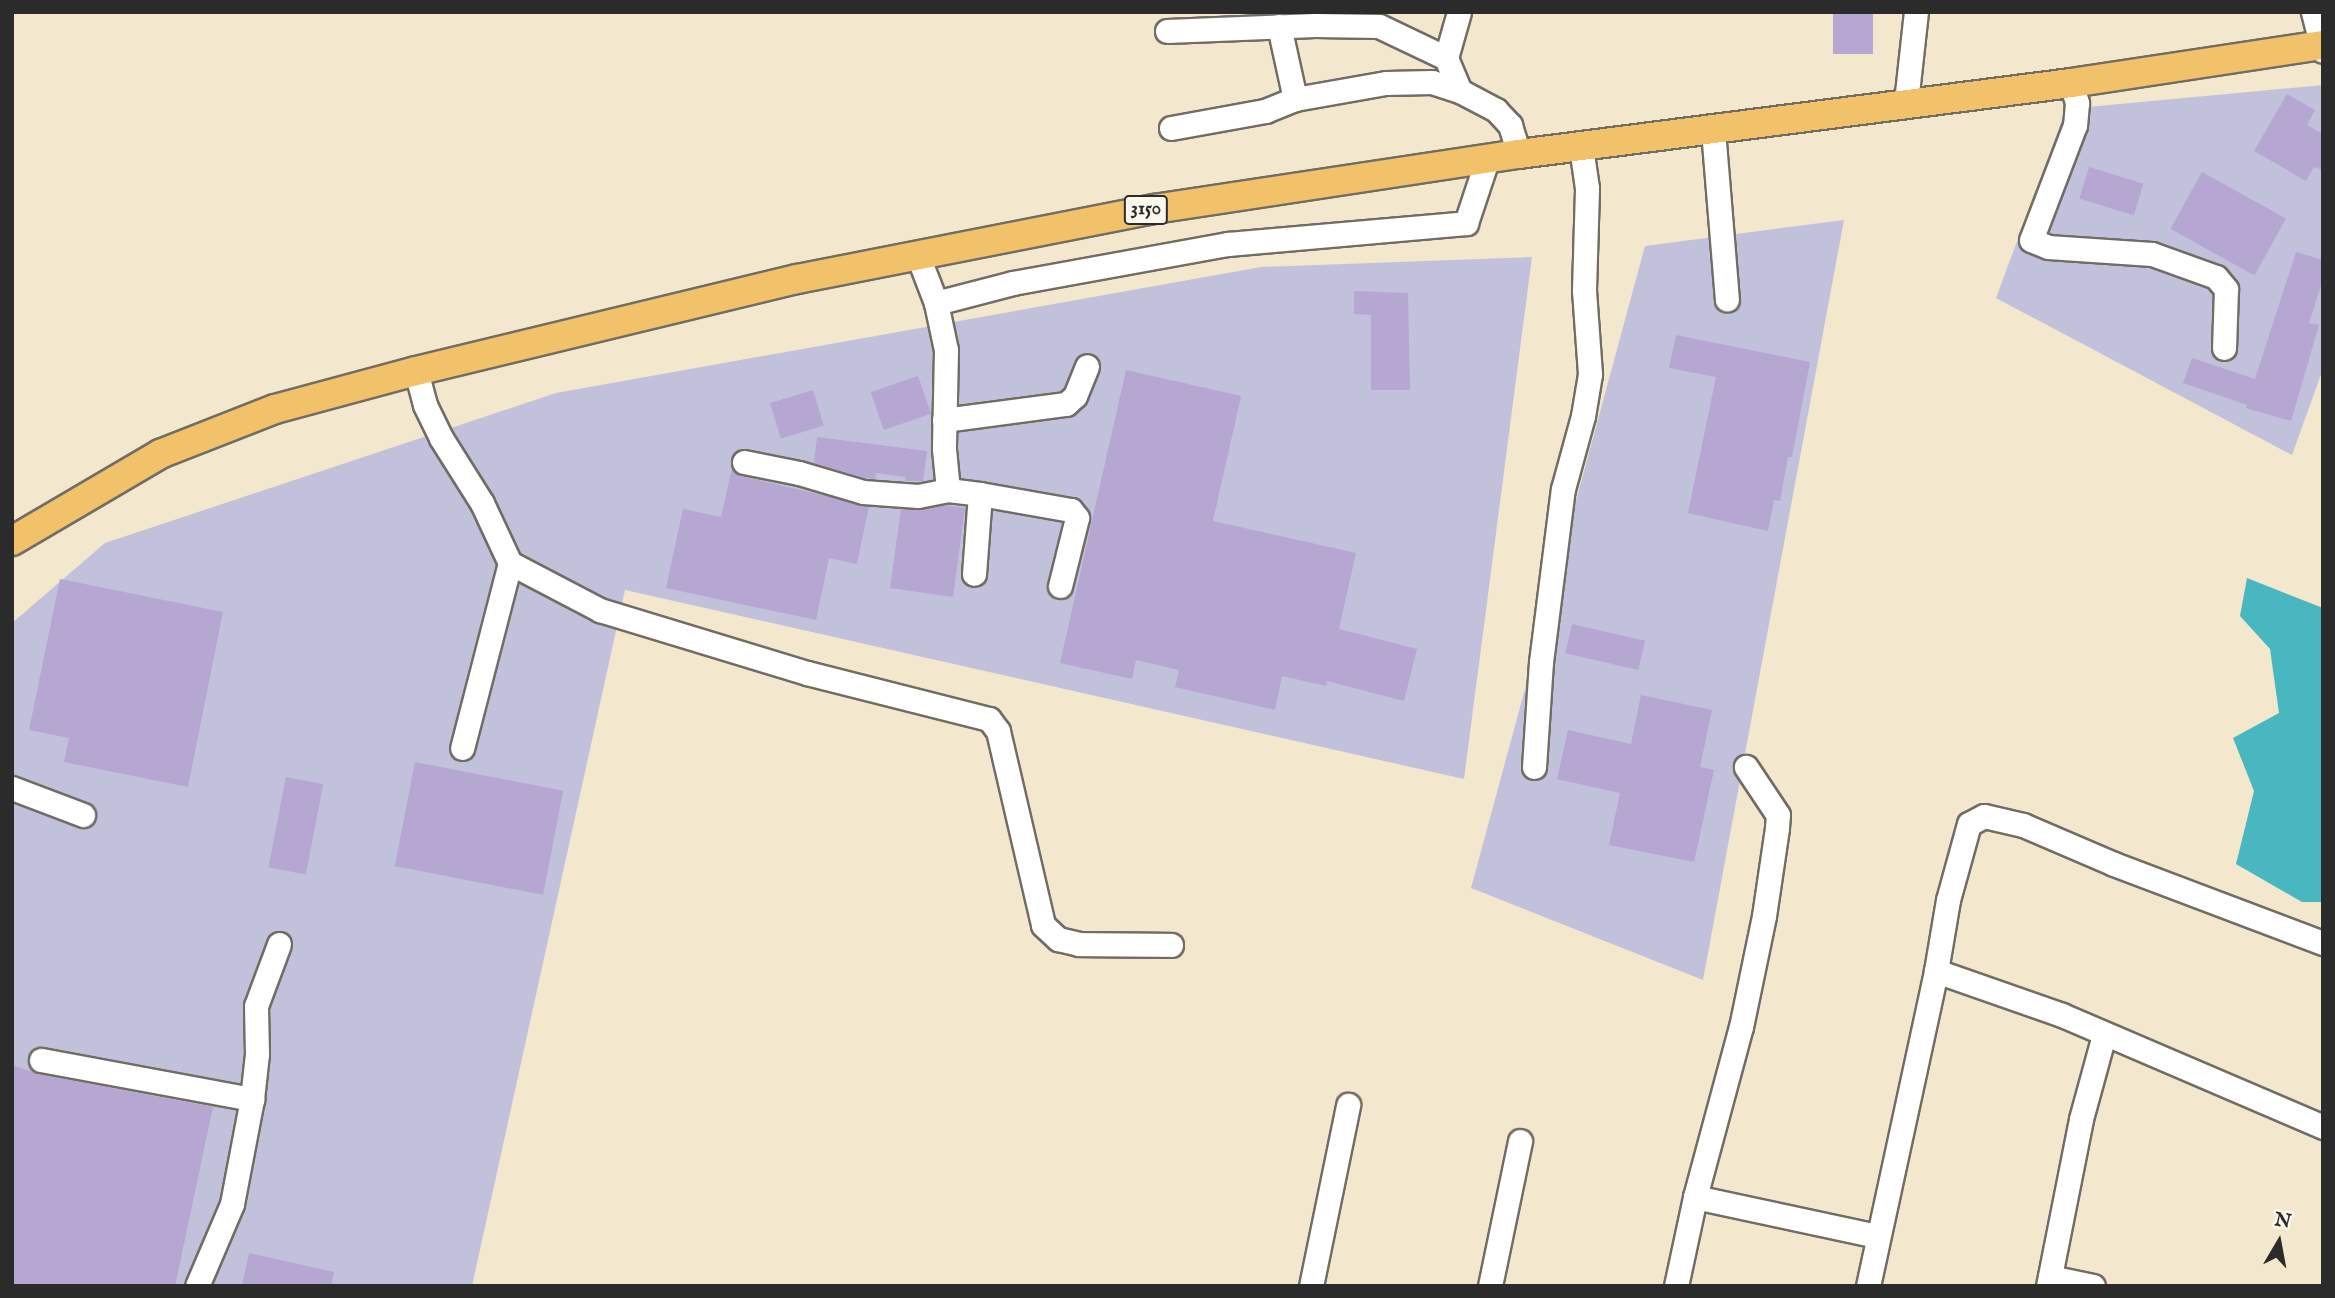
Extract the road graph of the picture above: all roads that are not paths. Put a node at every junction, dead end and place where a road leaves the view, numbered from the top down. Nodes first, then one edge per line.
1 (1459, 12) edge
2 (1916, 12) edge
3 (2313, 12) edge
4 (1252, 20) edge
5 (1279, 26) junction
6 (1167, 31) dead end
7 (2322, 47) edge
8 (1446, 58) junction
9 (2071, 83) junction
10 (1460, 91) junction
11 (1295, 99) junction
12 (1906, 102) junction
13 (1171, 128) dead end
14 (1713, 130) junction
15 (1581, 146) junction
16 (1519, 154) junction
17 (1487, 160) junction
18 (918, 256) junction
19 (1727, 299) dead end
20 (936, 303) junction
21 (2224, 348) dead end
22 (1087, 366) dead end
23 (416, 370) junction
24 (944, 420) junction
25 (744, 462) dead end
26 (948, 490) junction
27 (979, 494) junction
28 (12, 541) edge
29 (510, 563) junction
30 (974, 574) dead end
31 (1060, 586) dead end
32 (462, 748) dead end
33 (1534, 767) dead end
34 (1746, 768) dead end
35 (12, 788) edge
36 (83, 815) dead end
37 (2323, 943) edge
38 (279, 944) dead end
39 (1171, 945) dead end
40 (1936, 971) junction
41 (2104, 1035) junction
42 (41, 1060) dead end
43 (252, 1099) junction
44 (1348, 1105) dead end
45 (2323, 1127) edge
46 (1520, 1141) dead end
47 (1695, 1198) junction
48 (1877, 1236) junction
49 (2049, 1281) edge
50 (197, 1286) edge
51 (1311, 1286) edge
52 (1490, 1286) edge
53 (1676, 1286) edge
54 (1868, 1286) edge
55 (2092, 1286) edge

1 - 8 street
2 - 12 street
3 - 7 street
4 - 5 street
4 - 6 street
5 - 8 street
5 - 11 street
7 - 9 main road, 3150
8 - 10 street
9 - 12 main road, 3150
9 - 21 street
10 - 11 street
10 - 16 street
11 - 13 street
12 - 14 main road, 3150
14 - 15 main road, 3150
14 - 19 street
15 - 16 main road, 3150
15 - 33 street
16 - 17 main road, 3150
17 - 18 main road, 3150
17 - 20 street
18 - 20 street
18 - 23 main road, 3150
20 - 24 street
22 - 24 street
23 - 28 main road, 3150
23 - 29 street
24 - 26 street
25 - 26 street
26 - 27 street
27 - 30 street
27 - 31 street
29 - 32 street
29 - 39 street
34 - 47 street
35 - 36 street
37 - 40 street
38 - 43 street
40 - 41 street
40 - 48 street
41 - 45 street
41 - 49 street
42 - 43 street
43 - 50 street
44 - 51 street
46 - 52 street
47 - 48 street
47 - 53 street
48 - 54 street
49 - 55 street

